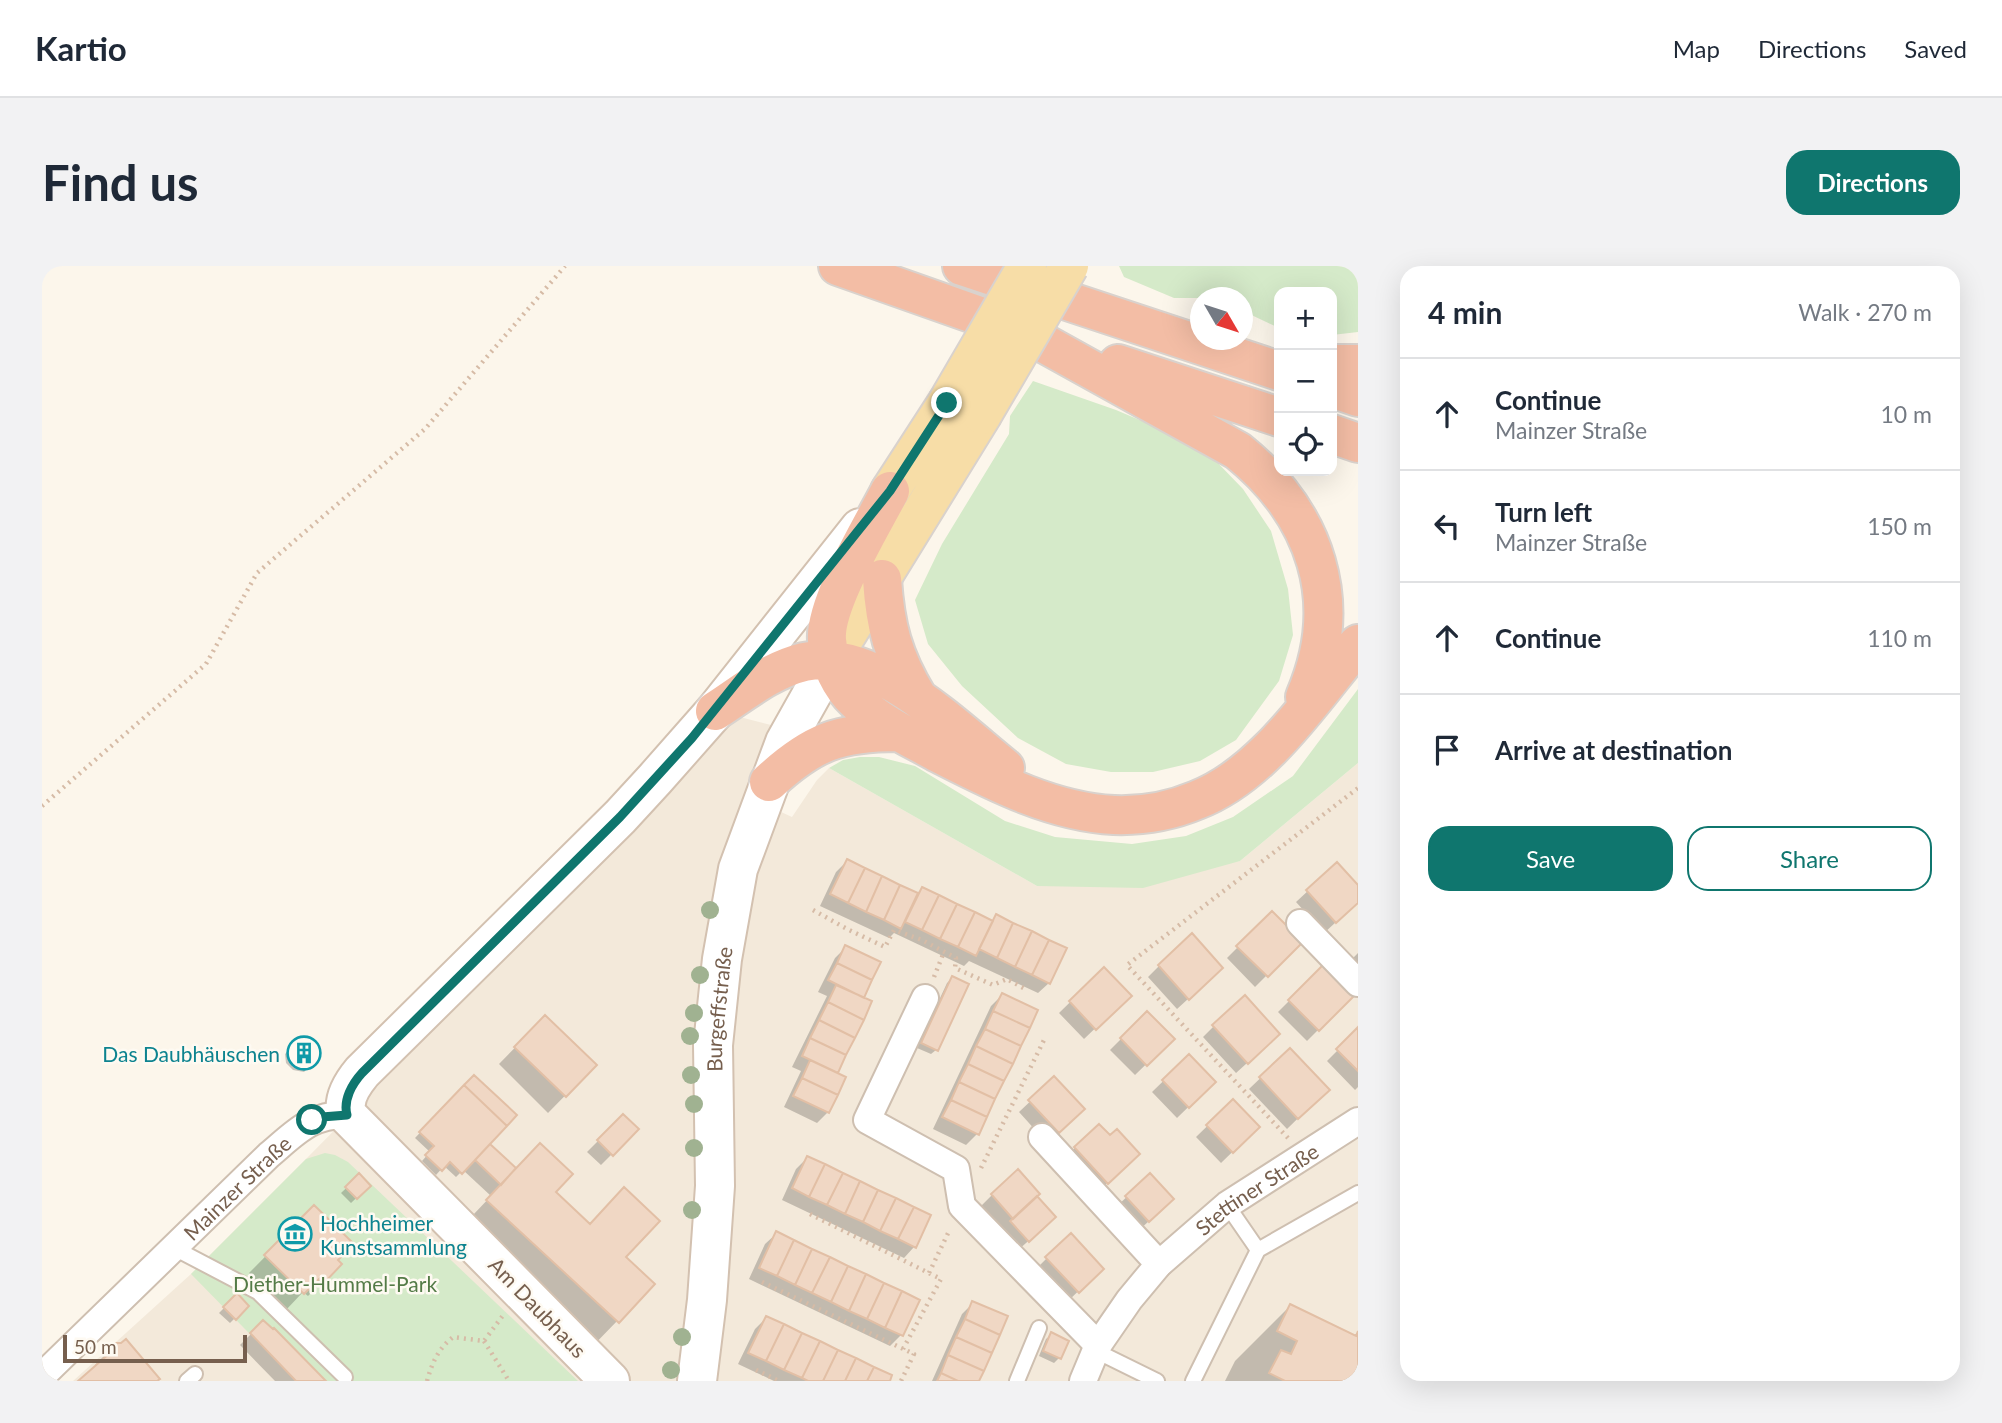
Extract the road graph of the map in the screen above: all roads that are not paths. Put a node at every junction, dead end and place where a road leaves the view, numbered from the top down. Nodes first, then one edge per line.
1 (838, 266) edge
2 (962, 266) edge
3 (1027, 266) edge
4 (1069, 266) edge
5 (1020, 330) junction
6 (1190, 342) edge
7 (1215, 350) edge
8 (1236, 350) edge
9 (1274, 356) edge
10 (1337, 364) edge
11 (1358, 364) edge
12 (1274, 369) edge
13 (1337, 390) edge
14 (1358, 397) edge
15 (965, 409) junction
16 (1274, 415) edge
17 (1337, 436) edge
18 (1358, 443) edge
19 (890, 491) junction
20 (882, 579) junction
21 (1358, 644) edge
22 (831, 660) junction
23 (918, 698) junction
24 (715, 711) junction
25 (1286, 731) junction
26 (898, 732) junction
27 (769, 782) junction
28 (1058, 804) junction
29 (1300, 923) dead end
30 (1358, 983) edge
31 (925, 998) dead end
32 (347, 1115) junction
33 (1358, 1121) edge
34 (1042, 1137) dead end
35 (1358, 1194) edge
36 (1227, 1205) junction
37 (174, 1248) junction
38 (1258, 1250) junction
39 (1159, 1264) junction
40 (1040, 1328) dead end
41 (1097, 1348) junction
42 (42, 1376) edge
43 (695, 1376) edge
44 (345, 1377) dead end
45 (610, 1381) edge
46 (1017, 1381) edge
47 (1083, 1381) edge
48 (1157, 1381) edge
49 (1193, 1381) edge

1 - 5 highway
2 - 6 highway
3 - 15 main road, bridge
4 - 15 main road, bridge
5 - 16 highway
5 - 25 highway
7 - 12 highway
8 - 9 highway
10 - 11 highway
13 - 14 highway
15 - 19 main road
15 - 20 main road
17 - 18 highway
19 - 22 highway
19 - 24 main road
20 - 22 main road
20 - 23 highway
21 - 25 highway
22 - 23 highway
22 - 24 highway
22 - 26 highway
22 - 27 main road, Burgeffstraße
23 - 28 highway
24 - 32 main road
25 - 28 highway
26 - 27 highway
26 - 28 highway
27 - 43 main road, Burgeffstraße
29 - 30 street
31 - 41 street
32 - 37 street, Mainzer Straße
32 - 45 main road, Am Daubhaus
33 - 36 street, Stettiner Straße
34 - 39 street
35 - 38 lane
36 - 38 lane
36 - 39 street, Stettiner Straße
37 - 42 street, Mainzer Straße
37 - 44 lane
38 - 49 lane
39 - 41 street, Stettiner Straße
40 - 46 lane
41 - 47 street, Stettiner Straße
41 - 48 lane

